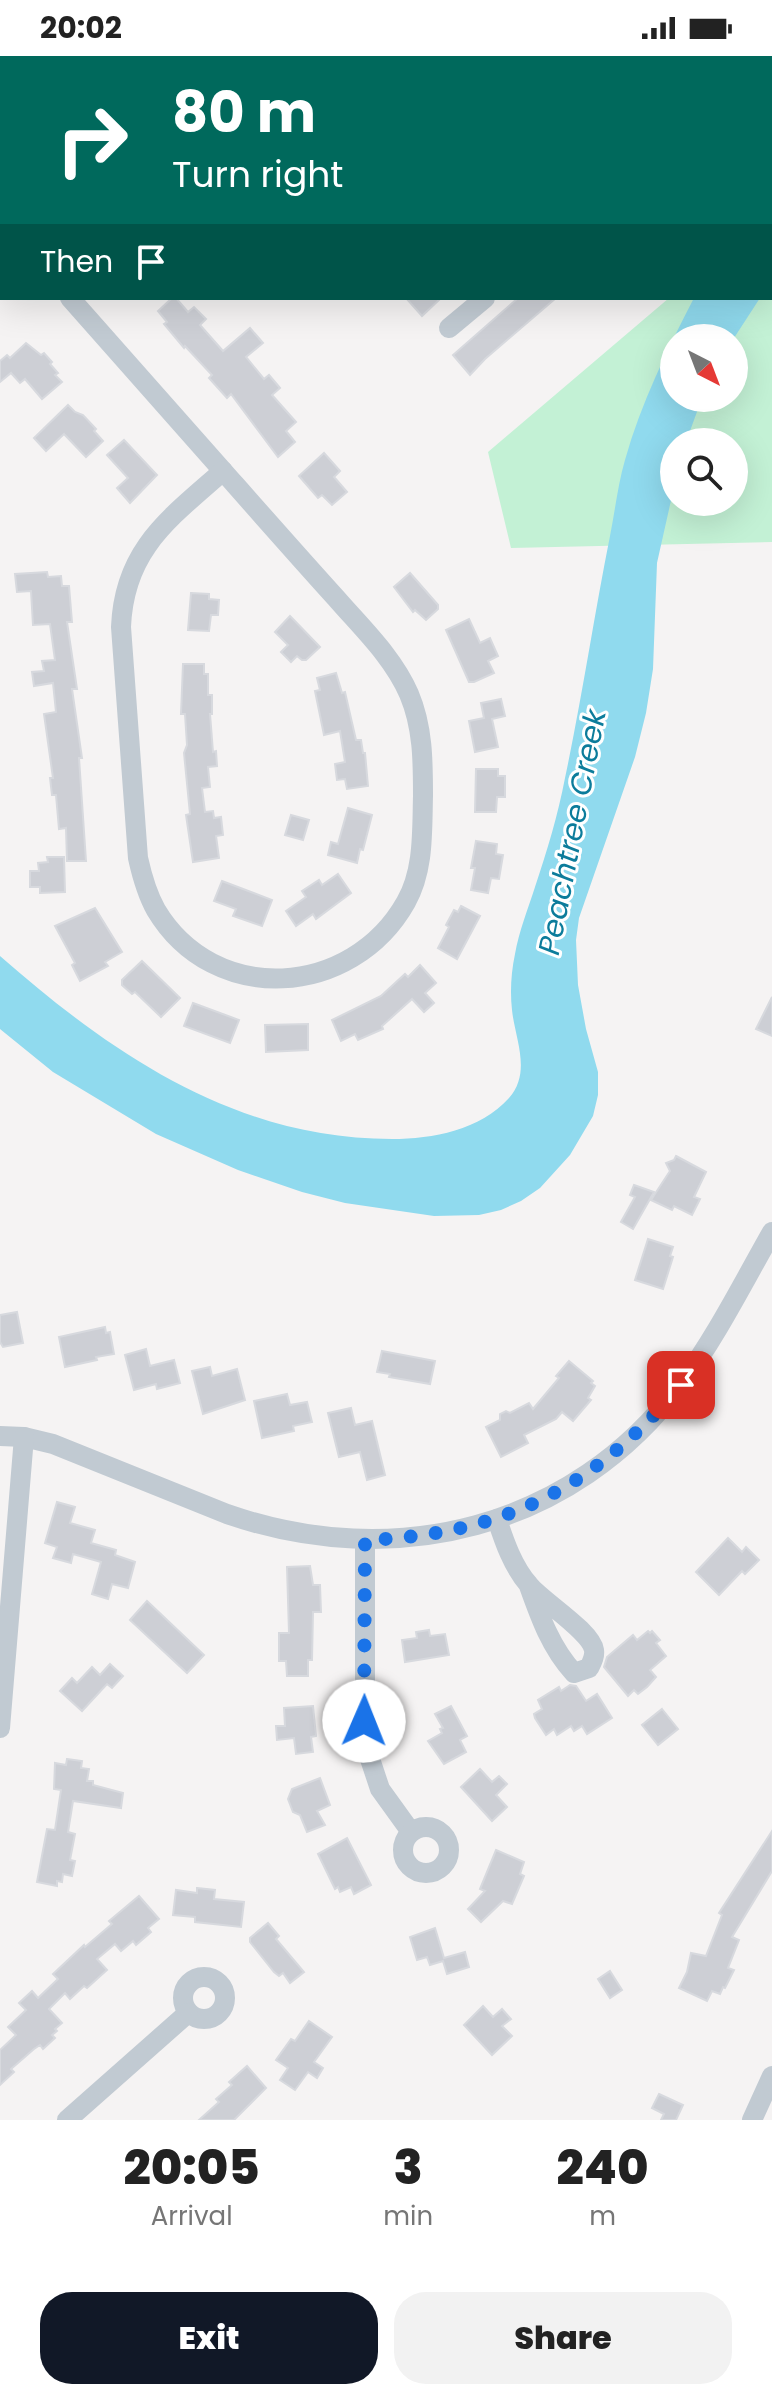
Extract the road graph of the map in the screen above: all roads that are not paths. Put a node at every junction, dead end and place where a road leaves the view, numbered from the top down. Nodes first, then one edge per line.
1 (72, 300) edge
2 (483, 300) edge
3 (449, 328) dead end
4 (223, 471) junction
5 (772, 1232) edge
6 (0, 1436) edge
7 (24, 1437) junction
8 (497, 1519) junction
9 (365, 1540) junction
10 (529, 1586) dead end
11 (0, 1728) edge
12 (411, 1832) dead end
13 (188, 2013) dead end
14 (772, 2076) edge
15 (67, 2120) edge
16 (752, 2120) edge

1 - 4 street
2 - 3 street
4 - 4 street
5 - 8 street
6 - 7 street
7 - 9 street
7 - 11 street
8 - 9 street
8 - 10 street
9 - 12 street
13 - 15 street
14 - 16 street

